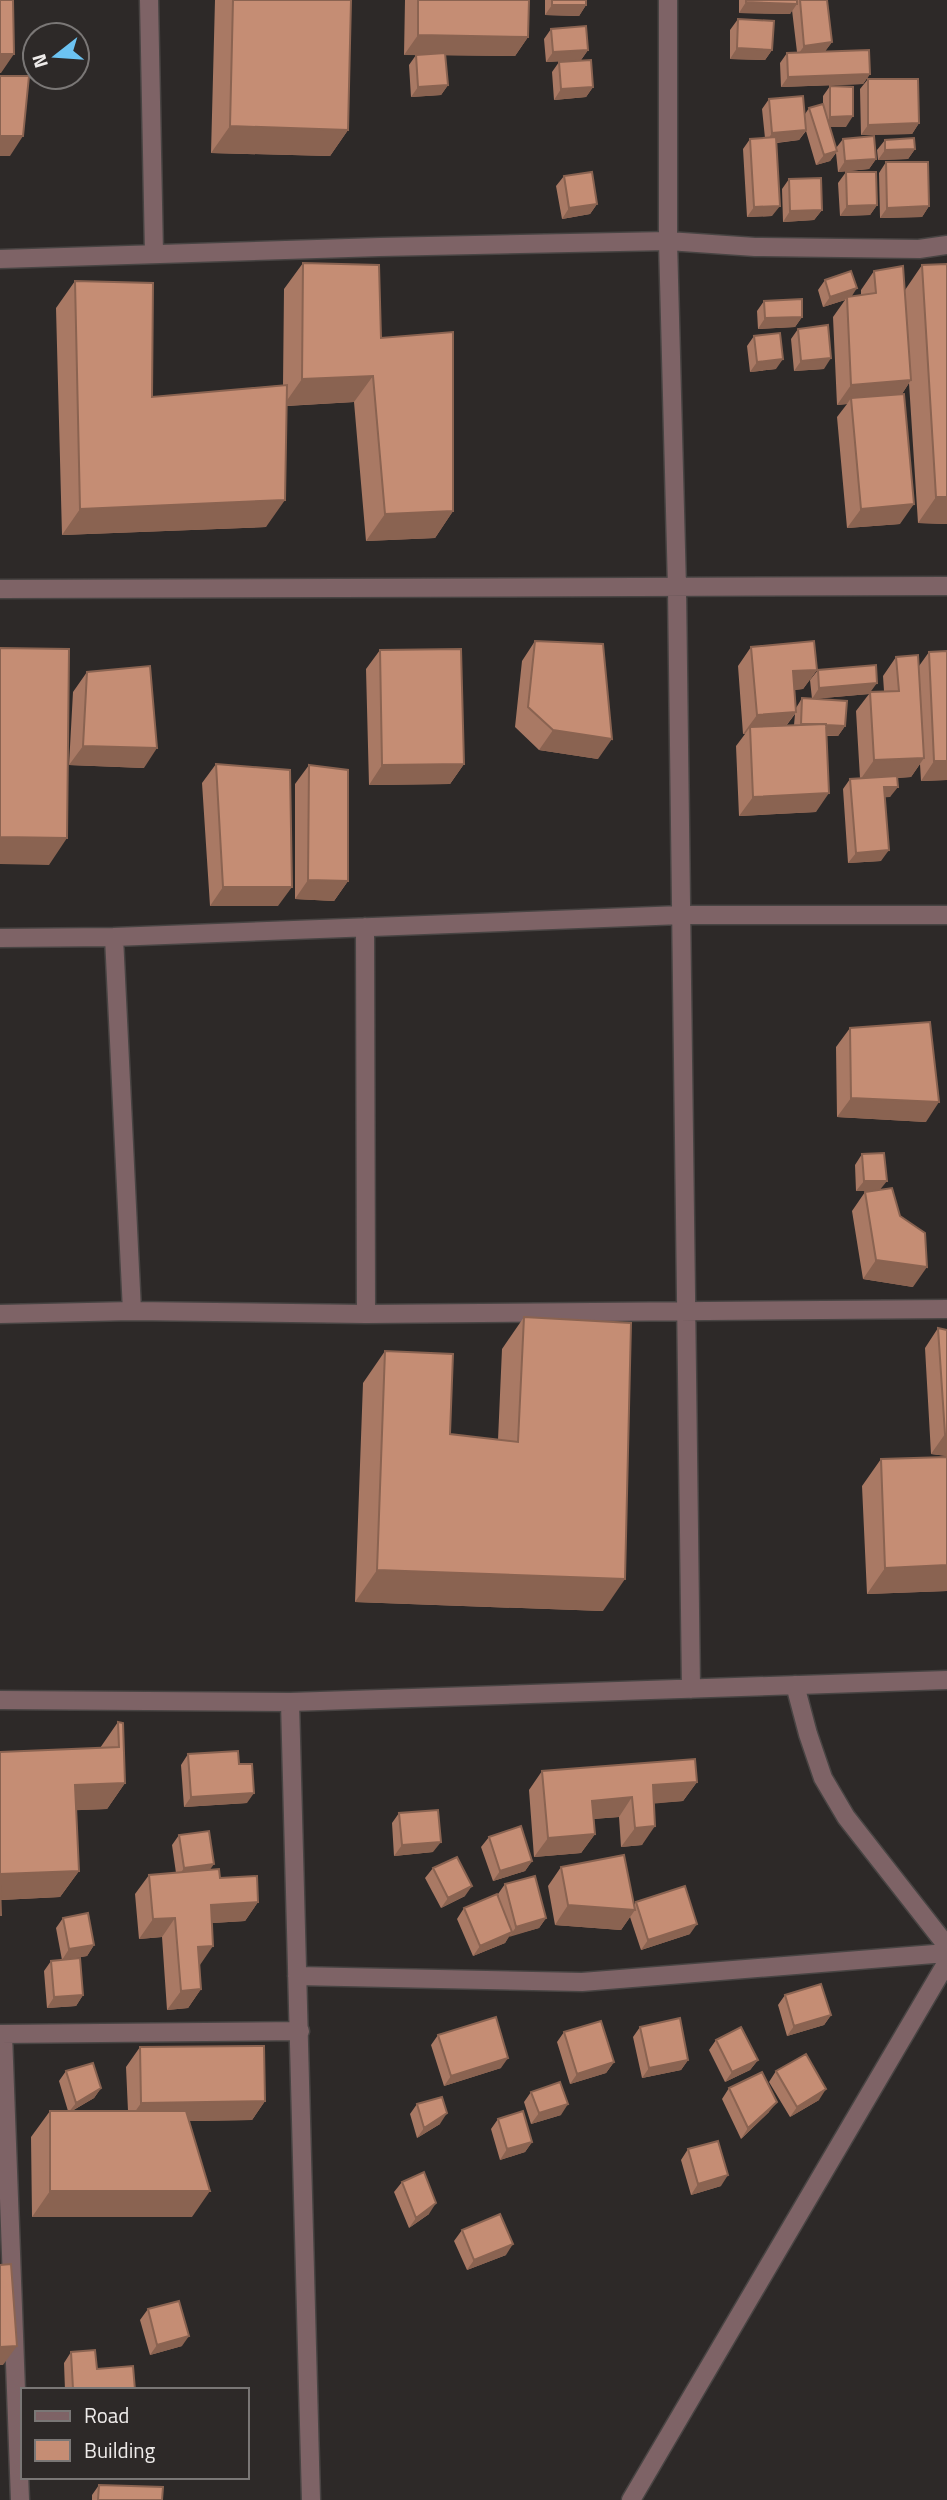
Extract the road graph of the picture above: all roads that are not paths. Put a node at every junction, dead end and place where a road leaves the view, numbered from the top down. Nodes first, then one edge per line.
1 (149, 0) edge
2 (668, 0) edge
3 (668, 241) junction
4 (947, 245) edge
5 (154, 254) junction
6 (0, 259) edge
7 (947, 586) edge
8 (677, 588) junction
9 (0, 589) edge
10 (681, 915) junction
11 (947, 915) edge
12 (365, 927) junction
13 (114, 937) junction
14 (0, 938) edge
15 (947, 1309) edge
16 (132, 1311) junction
17 (686, 1312) junction
18 (0, 1314) edge
19 (366, 1314) junction
20 (947, 1680) edge
21 (795, 1685) junction
22 (691, 1689) junction
23 (0, 1700) edge
24 (290, 1702) junction
25 (947, 1946) edge
26 (947, 1953) edge
27 (947, 1962) edge
28 (297, 1976) junction
29 (300, 2031) junction
30 (2, 2034) edge
31 (638, 2498) edge
32 (20, 2500) edge
33 (311, 2500) edge

1 - 5 street
2 - 3 street
3 - 4 street
3 - 5 street
3 - 8 street
5 - 6 street
7 - 8 street
8 - 9 street
8 - 10 street
10 - 11 street
10 - 12 street
10 - 17 street
12 - 13 street
12 - 19 street
13 - 14 street
13 - 16 street
15 - 17 street
16 - 18 street
16 - 19 street
17 - 19 street
17 - 22 street
20 - 21 street
21 - 22 street
21 - 25 street
22 - 24 street
23 - 24 street
24 - 28 street
26 - 28 street
27 - 31 street
28 - 29 street
29 - 30 street
29 - 33 street
30 - 32 street

